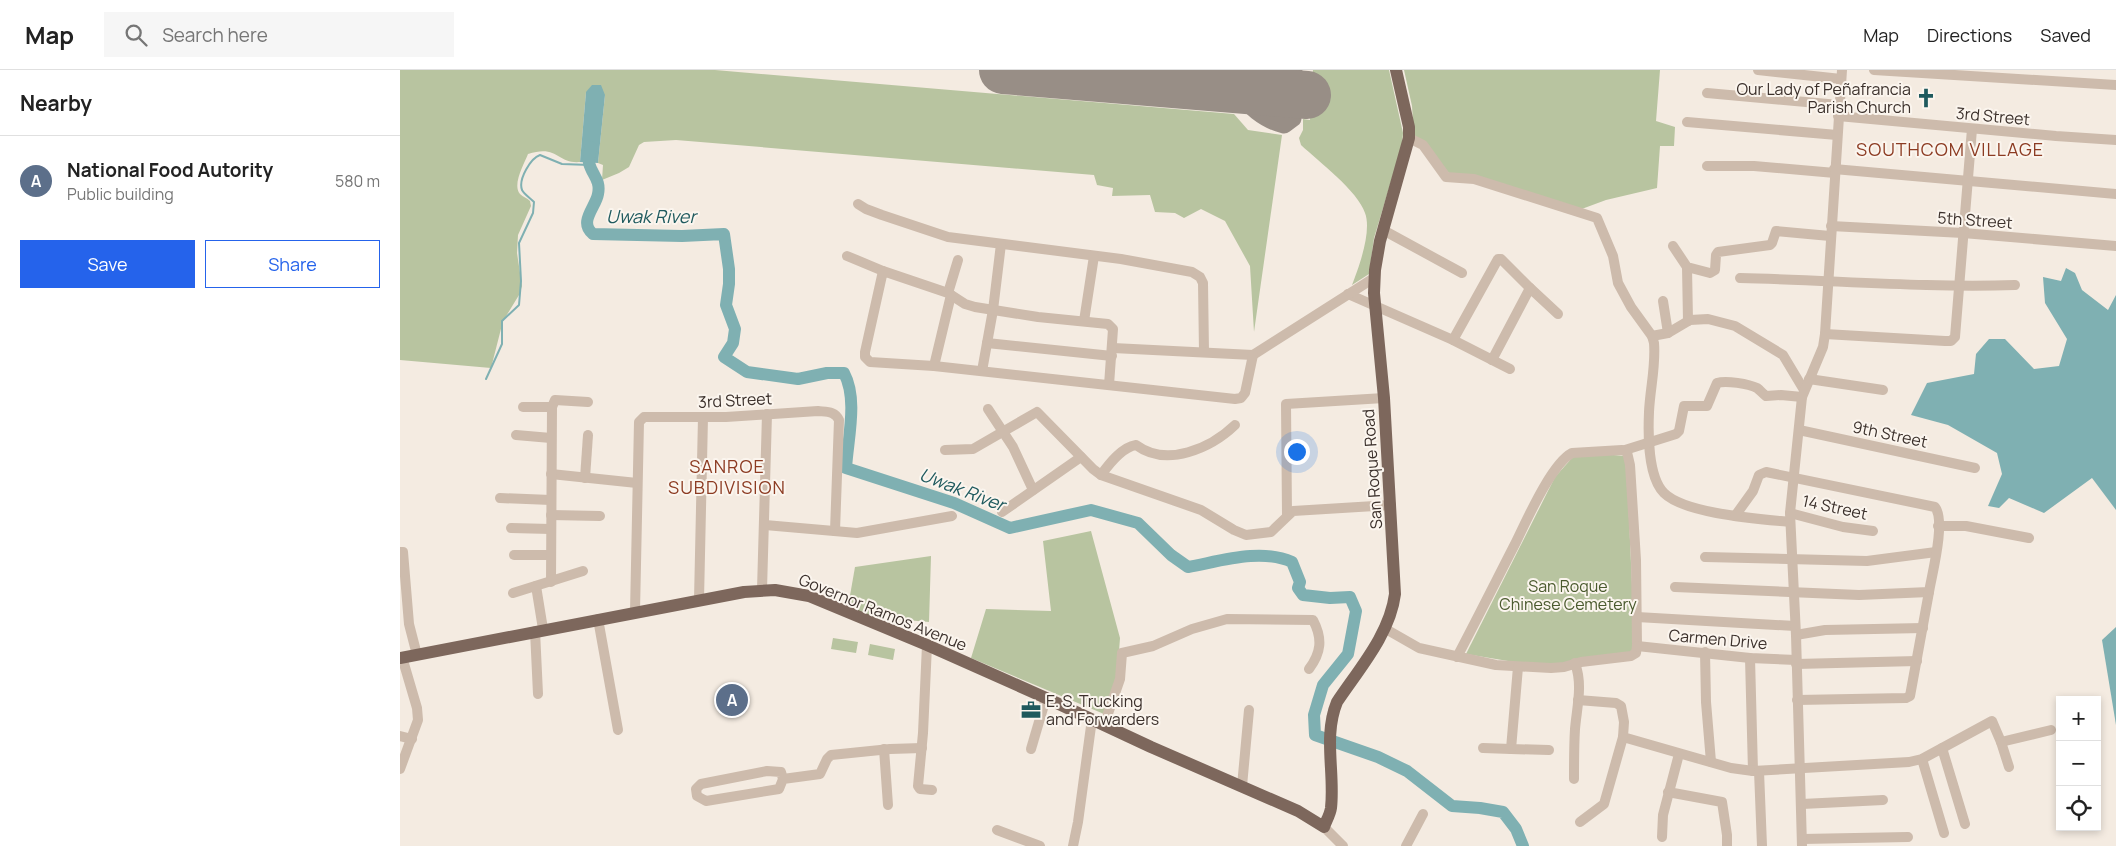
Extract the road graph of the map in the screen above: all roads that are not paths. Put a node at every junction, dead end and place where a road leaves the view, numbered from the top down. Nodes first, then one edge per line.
1 (1396, 70) edge
2 (1758, 70) edge
3 (1874, 70) edge
4 (1841, 74) edge
5 (1976, 74) edge
6 (2116, 85) edge
7 (1707, 93) dead end
8 (1839, 105) junction
9 (1838, 116) junction
10 (1687, 122) dead end
11 (1972, 129) junction
12 (1837, 135) junction
13 (1409, 138) junction
14 (2116, 140) edge
15 (1707, 166) dead end
16 (1834, 171) junction
17 (1967, 182) junction
18 (2116, 194) edge
19 (858, 204) dead end
20 (1383, 230) junction
21 (1831, 231) junction
22 (1963, 233) junction
23 (1001, 244) junction
24 (1673, 246) dead end
25 (2116, 246) edge
26 (847, 256) dead end
27 (1094, 256) junction
28 (958, 260) dead end
29 (1687, 266) junction
30 (884, 271) junction
31 (1462, 273) dead end
32 (1374, 278) junction
33 (1740, 278) dead end
34 (1828, 282) junction
35 (2015, 285) dead end
36 (1958, 287) junction
37 (1530, 288) junction
38 (949, 294) junction
39 (1348, 294) junction
40 (1663, 301) dead end
41 (1375, 304) junction
42 (993, 310) junction
43 (1558, 314) dead end
44 (1084, 321) junction
45 (1688, 321) junction
46 (1668, 333) junction
47 (1825, 334) junction
48 (1652, 336) junction
49 (1453, 340) junction
50 (987, 343) junction
51 (1112, 352) junction
52 (1204, 352) junction
53 (1253, 355) junction
54 (1492, 360) junction
55 (934, 366) junction
56 (1510, 369) dead end
57 (982, 371) junction
58 (1809, 379) junction
59 (1108, 385) junction
60 (1883, 390) dead end
61 (1803, 393) junction
62 (1384, 398) junction
63 (588, 402) dead end
64 (523, 407) dead end
65 (552, 407) junction
66 (988, 409) dead end
67 (768, 414) junction
68 (702, 417) junction
69 (1235, 425) dead end
70 (1799, 430) junction
71 (1002, 433) junction
72 (516, 435) dead end
73 (588, 435) dead end
74 (551, 438) junction
75 (1651, 442) junction
76 (945, 450) dead end
77 (1625, 450) junction
78 (1081, 457) junction
79 (1975, 468) dead end
80 (551, 474) junction
81 (1102, 475) junction
82 (585, 478) junction
83 (1794, 478) junction
84 (637, 483) junction
85 (1033, 490) junction
86 (500, 498) dead end
87 (552, 500) junction
88 (1391, 505) junction
89 (1002, 512) dead end
90 (551, 515) junction
91 (1287, 515) junction
92 (600, 516) dead end
93 (952, 516) dead end
94 (1735, 516) junction
95 (1790, 517) junction
96 (765, 525) junction
97 (1938, 526) junction
98 (511, 528) dead end
99 (551, 529) junction
100 (835, 531) junction
101 (1873, 531) dead end
102 (2029, 538) dead end
103 (400, 552) edge
104 (1936, 552) junction
105 (514, 555) dead end
106 (550, 555) junction
107 (1705, 557) dead end
108 (1792, 560) junction
109 (583, 571) dead end
110 (551, 582) junction
111 (536, 586) junction
112 (1674, 587) dead end
113 (402, 588) edge
114 (762, 590) junction
115 (1794, 592) junction
116 (1929, 592) junction
117 (513, 593) dead end
118 (700, 600) junction
119 (635, 612) junction
120 (1636, 616) junction
121 (598, 620) junction
122 (1384, 628) junction
123 (1923, 628) junction
124 (539, 630) junction
125 (1796, 630) junction
126 (927, 644) junction
127 (1637, 646) junction
128 (1705, 652) junction
129 (417, 654) junction
130 (1457, 657) junction
131 (401, 658) edge
132 (1750, 658) junction
133 (1917, 661) junction
134 (1796, 662) junction
135 (1575, 664) junction
136 (1518, 667) junction
137 (1309, 669) dead end
138 (538, 694) dead end
139 (1046, 698) junction
140 (1578, 700) junction
141 (1797, 700) junction
142 (1249, 710) dead end
143 (1092, 720) junction
144 (1104, 725) junction
145 (618, 730) dead end
146 (2051, 730) dead end
147 (400, 736) edge
148 (1623, 737) junction
149 (412, 738) junction
150 (2002, 742) junction
151 (922, 748) junction
152 (1484, 748) dead end
153 (1942, 748) junction
154 (884, 749) junction
155 (1031, 749) dead end
156 (1511, 749) junction
157 (1549, 750) dead end
158 (1680, 754) junction
159 (1922, 759) junction
160 (1711, 762) junction
161 (2009, 767) dead end
162 (1800, 768) junction
163 (400, 769) edge
164 (1756, 771) junction
165 (783, 779) junction
166 (1574, 779) dead end
167 (1242, 786) junction
168 (932, 790) dead end
169 (1668, 792) junction
170 (1883, 800) dead end
171 (1802, 804) junction
172 (888, 805) dead end
173 (1423, 814) dead end
174 (1580, 822) dead end
175 (1964, 824) dead end
176 (1324, 827) junction
177 (997, 830) dead end
178 (1944, 833) dead end
179 (1662, 837) dead end
180 (1908, 837) dead end
181 (1802, 842) edge
182 (1040, 846) edge
183 (1073, 846) edge
184 (1343, 846) edge
185 (1406, 846) edge
186 (1727, 846) edge
187 (1762, 846) edge

1 - 13 main road, San Roque Road
2 - 4 street
3 - 5 street
4 - 8 street
5 - 6 street
7 - 8 street
8 - 9 street
9 - 11 street, 3rd Street
9 - 12 street
10 - 12 street
11 - 14 street, 3rd Street
11 - 17 street
12 - 16 street
13 - 20 main road, San Roque Road
13 - 48 street
15 - 16 street
16 - 17 street
16 - 21 street
17 - 18 street
17 - 22 street
19 - 23 street
20 - 31 street
20 - 32 main road, San Roque Road
21 - 22 street, 5th Street
21 - 29 street, 5th Street
21 - 34 street
22 - 25 street, 5th Street
22 - 36 street
23 - 27 street
23 - 42 street
24 - 29 street
26 - 30 street
27 - 44 street
27 - 52 street
28 - 38 street
29 - 45 street
30 - 38 street
30 - 55 street
32 - 39 street
32 - 41 main road, San Roque Road
33 - 34 street
34 - 36 street
34 - 47 street
35 - 36 street
36 - 47 street
37 - 43 street
37 - 49 street
37 - 54 street
38 - 42 street
38 - 55 street
39 - 41 street
39 - 53 street
40 - 46 street
41 - 49 street
41 - 62 main road, San Roque Road
42 - 44 street
42 - 50 street
44 - 51 street
45 - 46 street
45 - 61 street
46 - 48 street
47 - 58 street
48 - 75 street, 14 Street
49 - 54 street
50 - 51 street
50 - 57 street
51 - 52 street
51 - 59 street
52 - 53 street
53 - 59 street
54 - 56 street
55 - 57 street
57 - 59 street
58 - 60 street
58 - 61 street
61 - 70 street
61 - 75 street
62 - 88 main road, San Roque Road
62 - 91 street
63 - 65 street
64 - 65 street
65 - 74 street
66 - 71 street
67 - 68 street, 3rd Street
67 - 96 street
67 - 100 street, 3rd Street
68 - 84 street, 3rd Street
68 - 118 street
69 - 81 street
70 - 79 street, 9th Street
70 - 83 street
71 - 76 street
71 - 78 street
71 - 85 street
72 - 74 street
73 - 82 street
74 - 80 street
75 - 77 street
75 - 94 street, 14 Street
77 - 120 street
77 - 130 street
78 - 81 street
78 - 85 street
80 - 82 street
80 - 87 street
81 - 91 street
82 - 84 street
83 - 94 street
83 - 95 street
83 - 97 street
84 - 119 street
85 - 89 street
86 - 87 street
87 - 90 street
88 - 91 street
88 - 122 main road, San Roque Road
90 - 92 street
90 - 99 street
93 - 100 street
94 - 95 street, 14 Street
95 - 101 street, 14 Street
95 - 108 street
96 - 100 street
96 - 114 street
97 - 102 street
97 - 104 street
98 - 99 street
99 - 106 street
103 - 113 street
104 - 108 street
104 - 116 street
105 - 106 street
106 - 110 street
107 - 108 street
108 - 115 street
109 - 110 street
110 - 111 street
111 - 117 street
111 - 124 street
112 - 115 street
113 - 129 street
114 - 118 main road, Governor Ramos Avenue
114 - 126 main road, Governor Ramos Avenue
115 - 116 street
115 - 125 street
116 - 123 street
118 - 119 main road, Governor Ramos Avenue
119 - 121 main road, Governor Ramos Avenue
120 - 125 street
120 - 127 street
121 - 124 main road, Governor Ramos Avenue
121 - 145 street
122 - 130 street
122 - 176 main road, San Roque Road
123 - 125 street
123 - 133 street
124 - 129 main road, Governor Ramos Avenue
124 - 138 street
125 - 134 street
126 - 139 main road, Governor Ramos Avenue
126 - 151 street
127 - 128 street, Carmen Drive
127 - 135 street
128 - 132 street, Carmen Drive
128 - 160 street
129 - 131 main road, Governor Ramos Avenue
130 - 136 street
131 - 149 street
132 - 134 street, Carmen Drive
132 - 164 street
133 - 134 street, Carmen Drive
133 - 141 street
134 - 141 street
135 - 136 street
135 - 140 street
136 - 156 street
137 - 144 street
139 - 143 main road, Governor Ramos Avenue
139 - 155 street
140 - 148 street
140 - 166 street
141 - 162 street
142 - 167 street
143 - 144 main road, Governor Ramos Avenue
143 - 183 street
144 - 167 main road, Governor Ramos Avenue
146 - 150 street
147 - 149 street
148 - 158 street
148 - 174 street
149 - 163 street
150 - 153 street
150 - 161 street
151 - 154 street
151 - 168 street
152 - 156 street
153 - 159 street
153 - 175 street
154 - 165 street
154 - 172 street
156 - 157 street
158 - 160 street
158 - 169 street
159 - 162 street
159 - 178 street
160 - 164 street
162 - 164 street
162 - 171 street
164 - 187 street
165 - 165 street
167 - 176 main road, Governor Ramos Avenue
169 - 179 street
169 - 186 street
170 - 171 street
171 - 181 street
173 - 185 street
176 - 184 street
177 - 182 street
180 - 181 street

